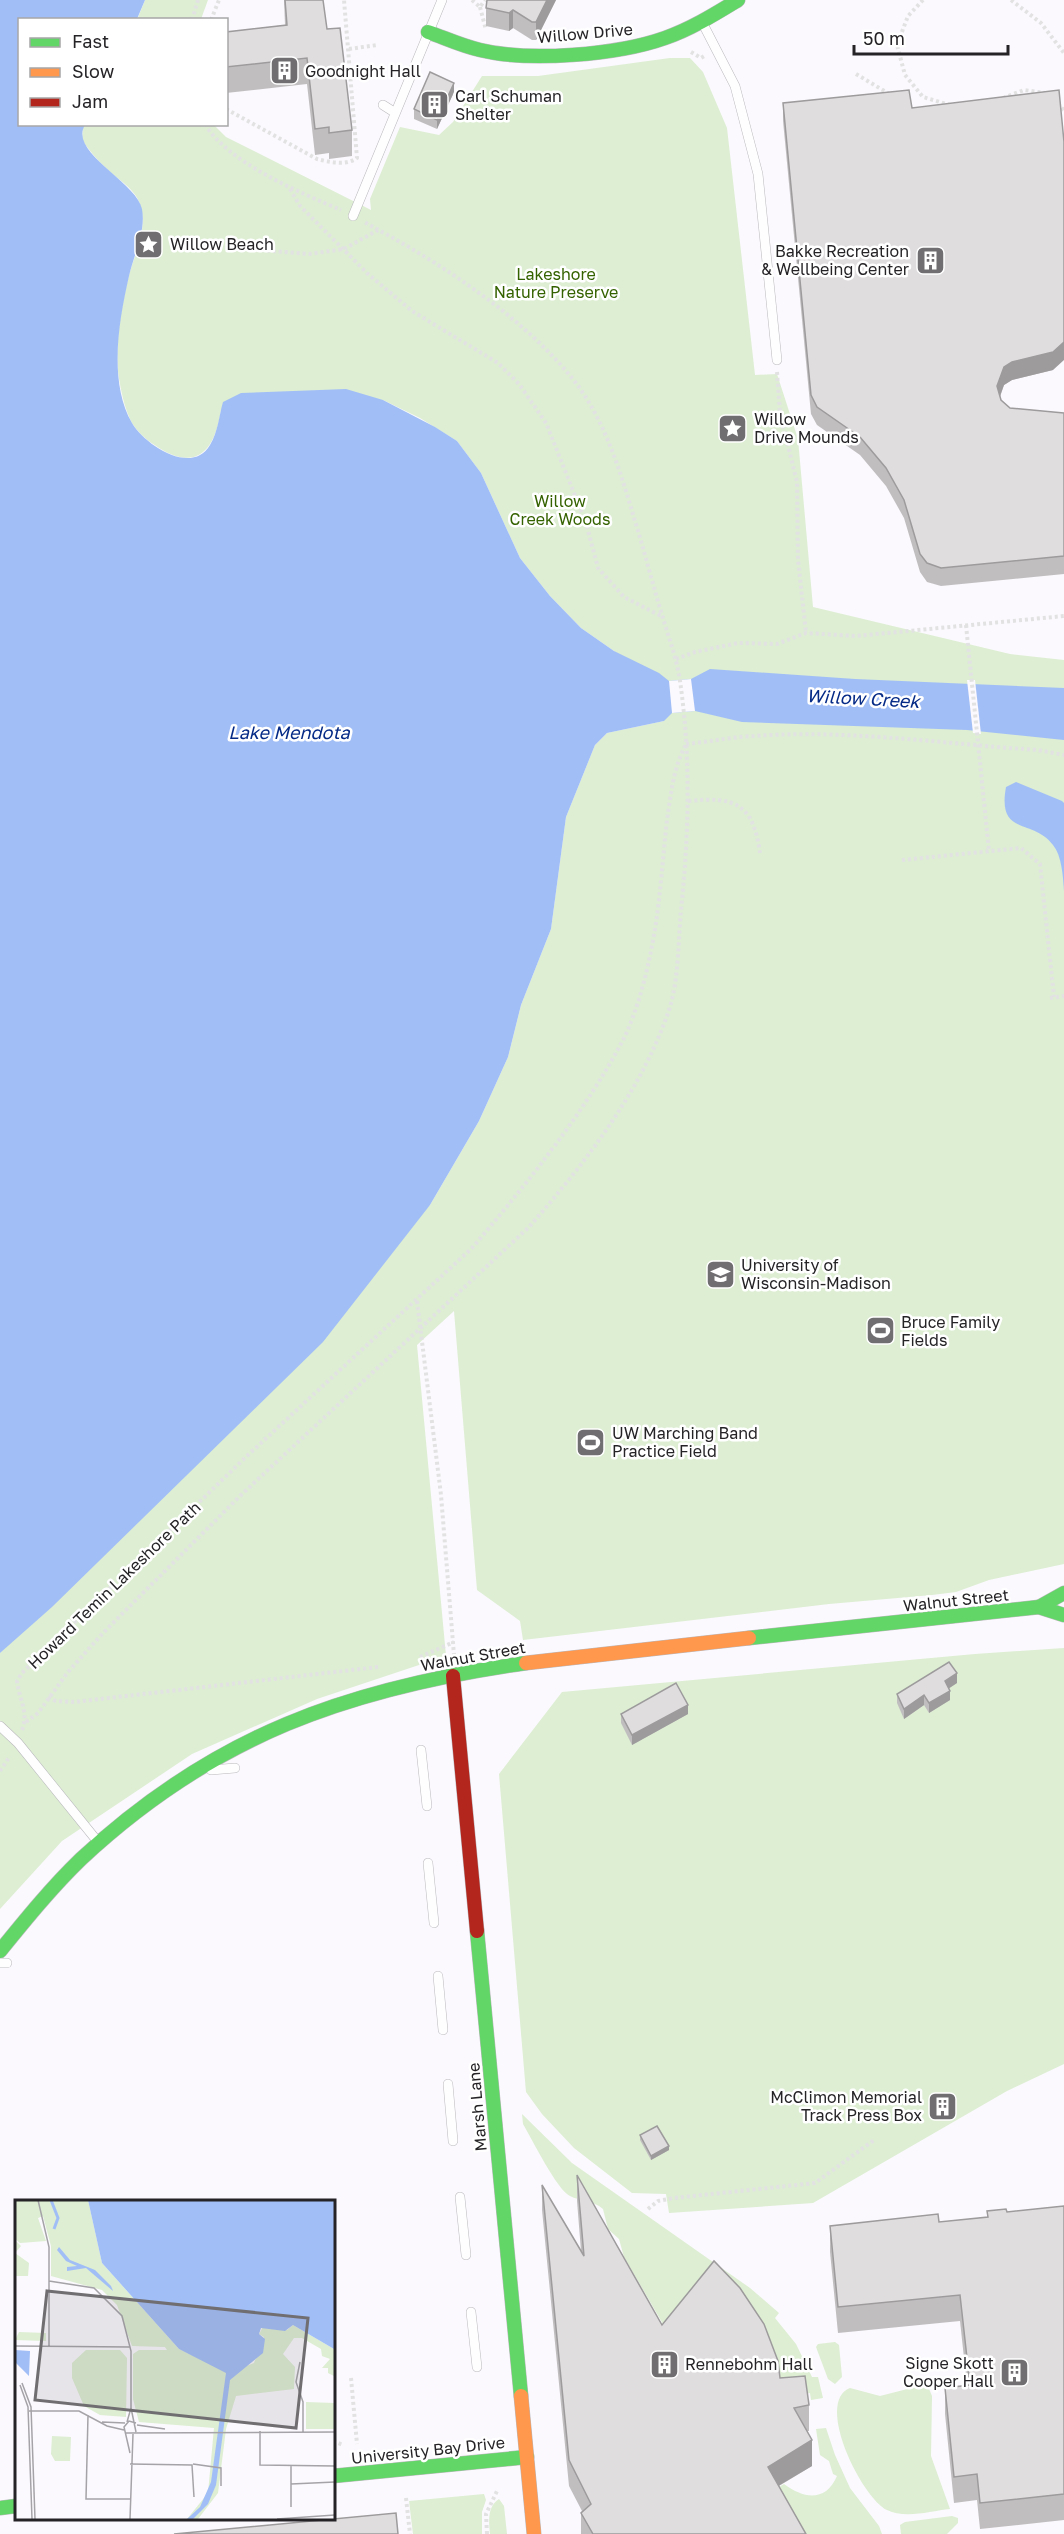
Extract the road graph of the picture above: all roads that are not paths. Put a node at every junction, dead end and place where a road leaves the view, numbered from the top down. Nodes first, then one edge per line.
1 (442, 0) edge
2 (738, 0) edge
3 (702, 21) junction
4 (428, 32) junction
5 (383, 105) dead end
6 (394, 112) junction
7 (353, 216) road end
8 (777, 360) road end
9 (1064, 1593) edge
10 (1039, 1607) junction
11 (1064, 1615) edge
12 (453, 1676) junction
13 (0, 1726) edge
14 (421, 1750) dead end
15 (235, 1768) dead end
16 (192, 1772) junction
17 (427, 1806) dead end
18 (123, 1837) dead end
19 (100, 1840) junction
20 (428, 1863) dead end
21 (59, 1899) dead end
22 (40, 1901) junction
23 (434, 1923) dead end
24 (2, 1959) edge
25 (438, 1976) dead end
26 (443, 2030) dead end
27 (448, 2084) dead end
28 (453, 2141) dead end
29 (460, 2197) dead end
30 (466, 2255) dead end
31 (471, 2312) dead end
32 (477, 2367) dead end
33 (527, 2457) junction
34 (334, 2476) edge
35 (15, 2506) edge
36 (0, 2508) edge
37 (534, 2534) edge

1 - 4 lane
2 - 3 street, Willow Drive
3 - 4 street, Willow Drive
3 - 8 lane
4 - 6 lane
5 - 6 lane
6 - 7 lane
9 - 10 street, Walnut Street
10 - 11 street, Walnut Street
10 - 12 street, Walnut Street
12 - 16 street, Walnut Street
12 - 33 street, Marsh Lane
13 - 19 lane
14 - 17 lane
15 - 16 lane
16 - 19 street, Walnut Street
18 - 19 lane
19 - 22 street, Walnut Street
20 - 23 lane
21 - 22 lane
22 - 24 street, Walnut Street
25 - 26 lane
27 - 28 lane
29 - 30 lane
31 - 32 lane
33 - 34 street, University Bay Drive
33 - 37 street, Marsh Lane
35 - 36 street

